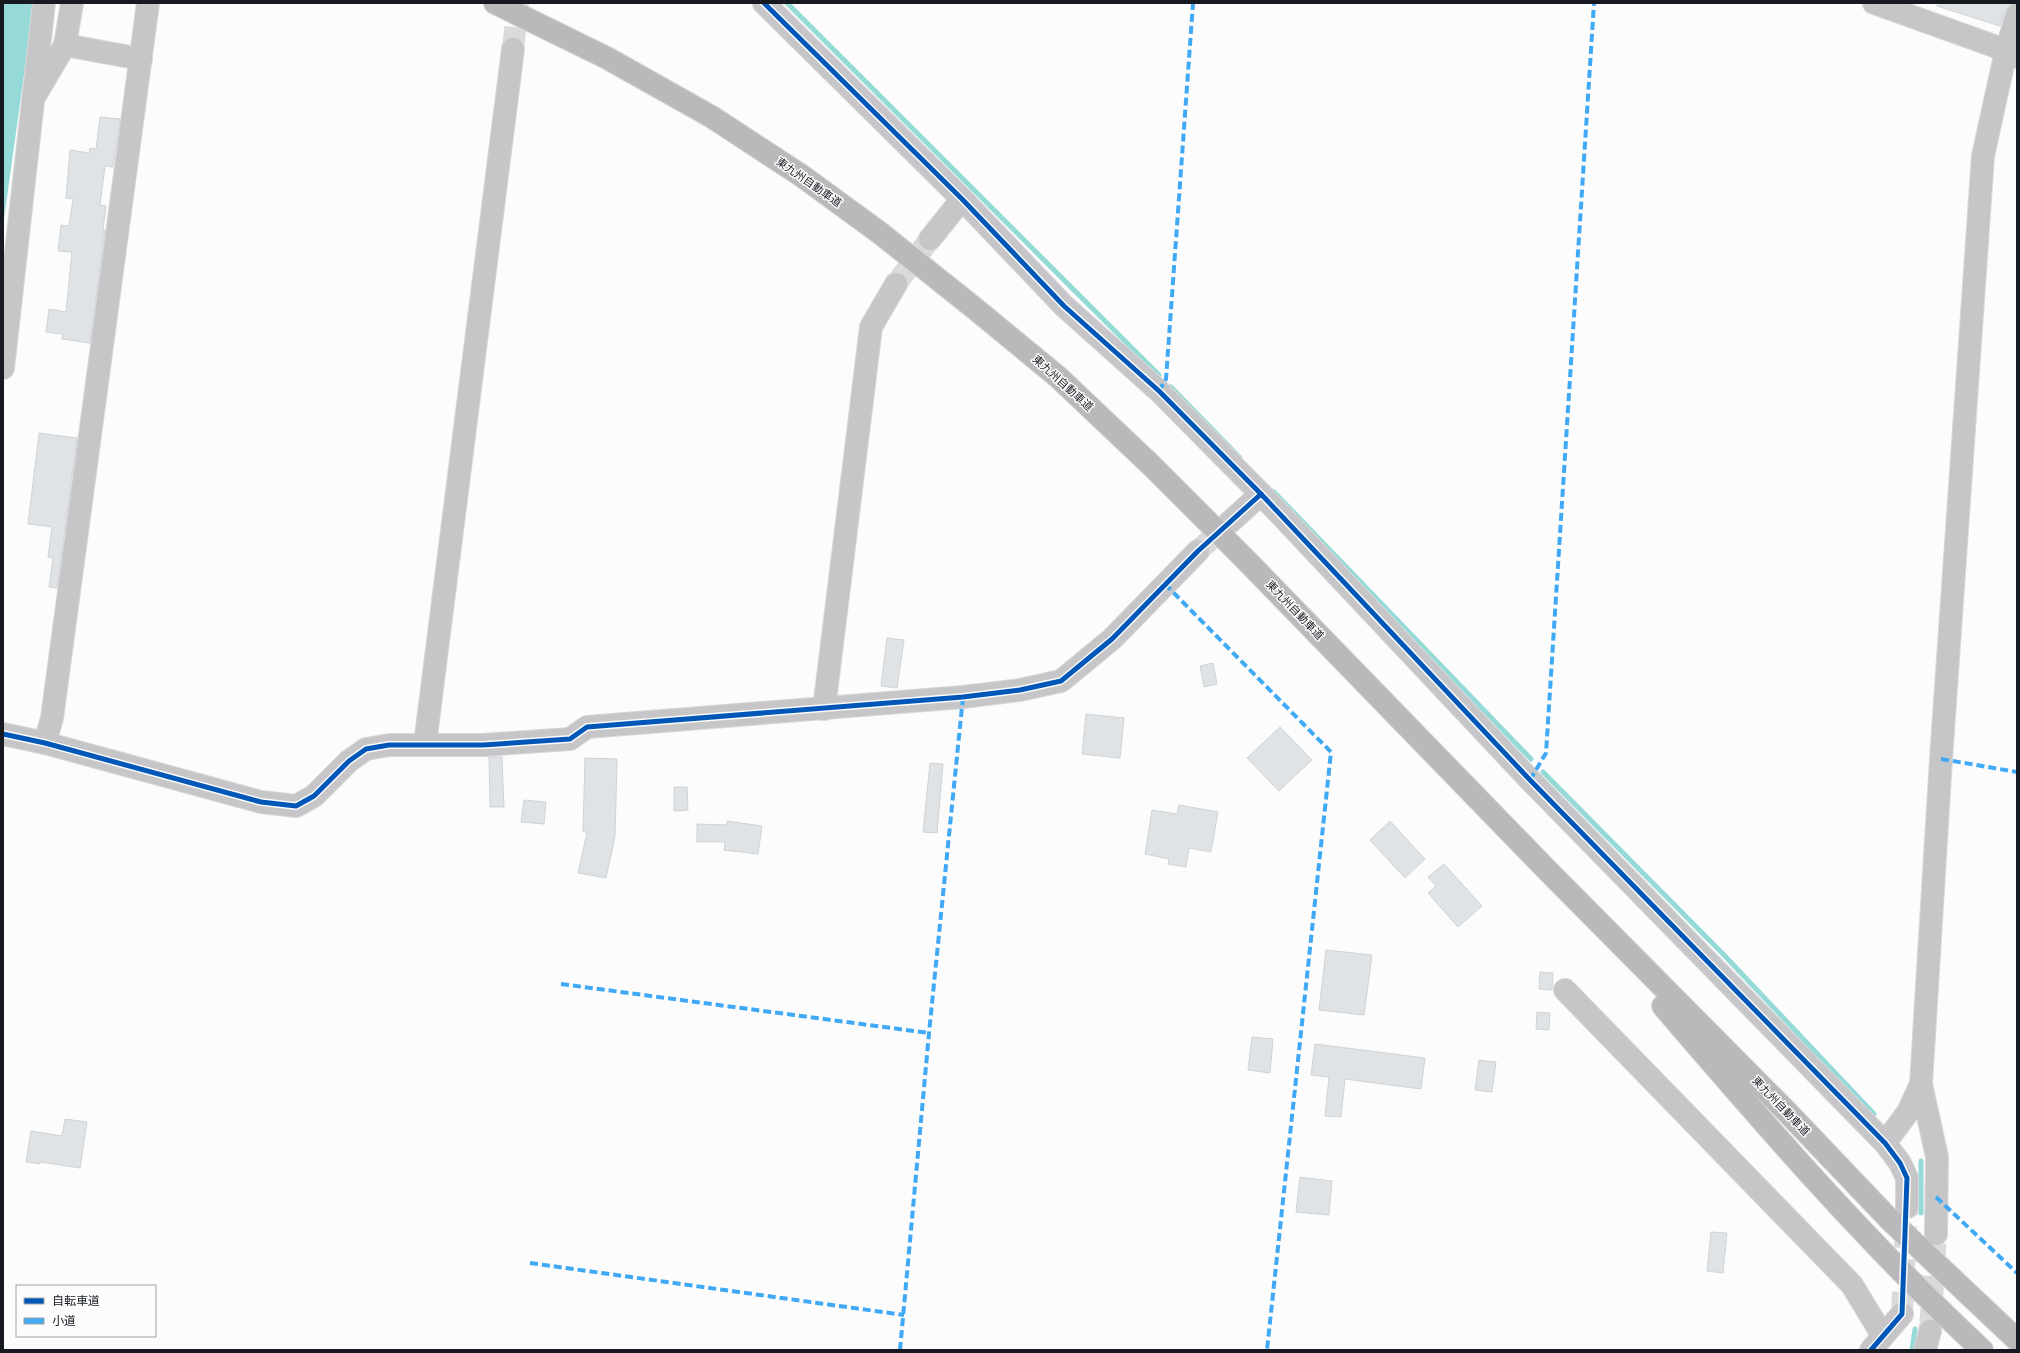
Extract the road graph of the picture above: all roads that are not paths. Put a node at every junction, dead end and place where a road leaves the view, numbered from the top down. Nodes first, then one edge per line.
1 (44, 3) edge
2 (72, 3) edge
3 (148, 3) edge
4 (495, 3) edge
5 (764, 3) edge
6 (1874, 3) edge
7 (2014, 38) edge
8 (64, 46) junction
9 (513, 49) tunnel mouth
10 (141, 60) junction
11 (32, 101) junction
12 (962, 199) junction
13 (930, 239) tunnel mouth
14 (896, 284) tunnel mouth
15 (3, 368) edge
16 (1261, 494) junction
17 (1230, 522) tunnel mouth
18 (1198, 551) tunnel mouth
19 (824, 709) junction
20 (3, 734) edge
21 (44, 743) junction
22 (425, 744) junction
23 (1547, 870) junction
24 (1564, 990) dead end
25 (1921, 1084) junction
26 (1885, 1143) junction
27 (1907, 1207) tunnel mouth
28 (1936, 1234) tunnel mouth
29 (1902, 1314) tunnel mouth
30 (2017, 1340) edge
31 (1877, 1343) edge
32 (1982, 1350) edge

1 - 11 street
2 - 8 street
3 - 10 street
4 - 23 highway, 東九州自動車道
5 - 12 street
6 - 7 street
7 - 25 street
8 - 10 street
8 - 11 street
9 - 22 street
10 - 21 street
11 - 15 street
12 - 13 street
12 - 16 street
14 - 19 street
16 - 17 street
16 - 26 street
18 - 19 street
19 - 22 street
20 - 21 street
21 - 22 street
23 - 30 highway, 東九州自動車道
23 - 32 highway, 東九州自動車道
24 - 31 street
25 - 26 street
25 - 28 street
26 - 27 street
29 - 31 street

